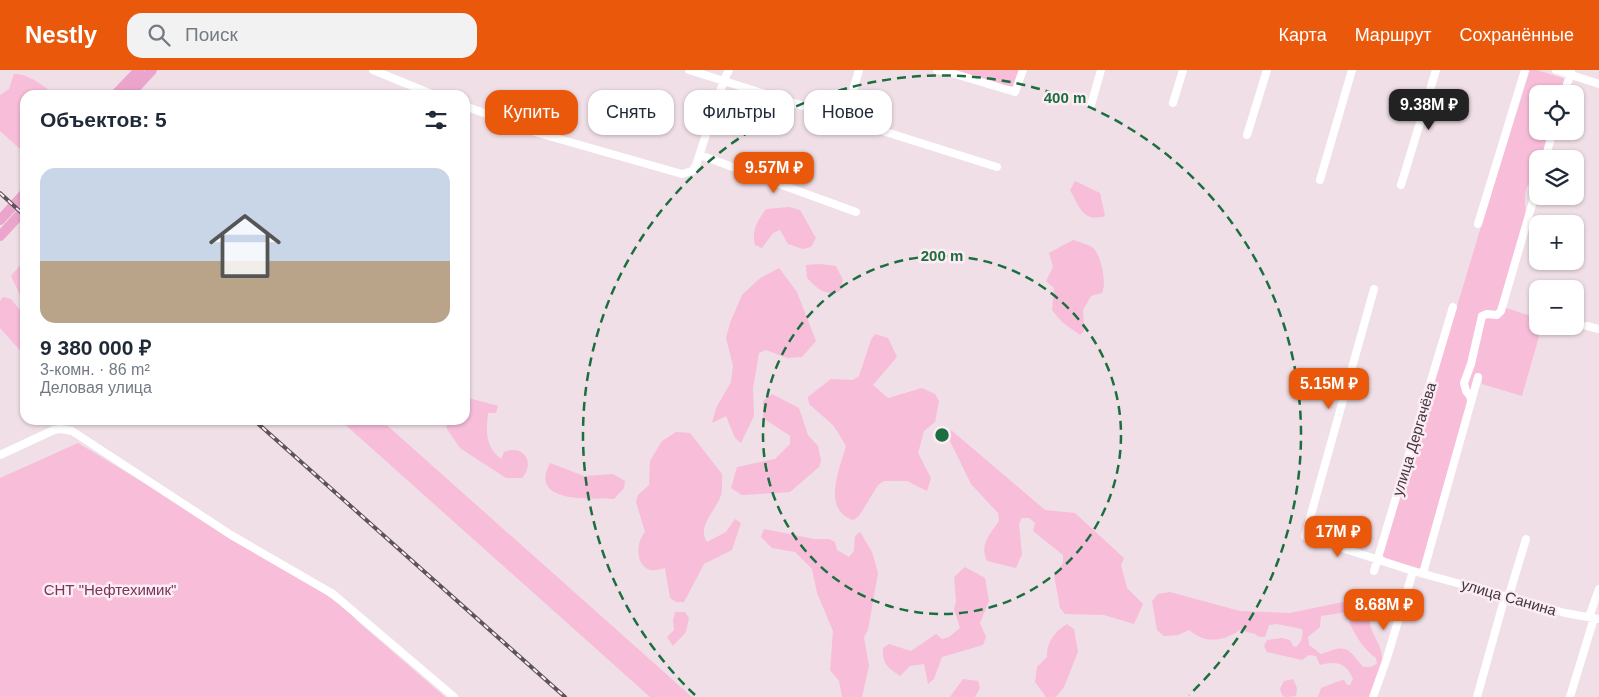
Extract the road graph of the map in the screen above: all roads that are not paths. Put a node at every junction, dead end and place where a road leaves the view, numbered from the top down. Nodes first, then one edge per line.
1 (139, 70) edge
2 (152, 70) edge
3 (373, 70) edge
4 (689, 70) edge
5 (729, 70) edge
6 (859, 70) edge
7 (936, 70) edge
8 (1023, 70) edge
9 (1101, 70) edge
10 (1183, 70) edge
11 (1266, 70) edge
12 (1352, 70) edge
13 (1436, 70) edge
14 (1526, 70) edge
15 (1556, 70) edge
16 (1571, 72) edge
17 (724, 80) junction
18 (1599, 84) edge
19 (1567, 85) edge
20 (120, 90) edge
21 (134, 90) edge
22 (422, 90) edge
23 (853, 90) edge
24 (1173, 103) dead end
25 (1091, 105) dead end
26 (804, 107) edge
27 (470, 108) edge
28 (892, 135) edge
29 (1247, 135) dead end
30 (700, 155) junction
31 (997, 167) dead end
32 (1320, 180) dead end
33 (1401, 186) dead end
34 (20, 198) edge
35 (1532, 205) edge
36 (856, 212) dead end
37 (20, 214) edge
38 (0, 220) edge
39 (1478, 224) dead end
40 (1, 235) edge
41 (1374, 289) dead end
42 (1453, 307) dead end
43 (1588, 326) dead end
44 (1599, 329) edge
45 (1478, 377) dead end
46 (1471, 400) junction
47 (0, 455) edge
48 (1526, 539) dead end
49 (1378, 559) junction
50 (1374, 571) dead end
51 (1413, 571) junction
52 (1423, 573) junction
53 (1599, 589) edge
54 (1507, 596) junction
55 (1594, 618) edge
56 (454, 697) edge
57 (1373, 697) edge
58 (1477, 697) edge
59 (1570, 697) edge

1 - 20 main road
2 - 21 main road
3 - 22 street
4 - 17 street
5 - 17 street
6 - 23 street
7 - 8 street
9 - 25 street
10 - 24 street
11 - 29 street
12 - 32 street
13 - 33 street
14 - 39 street
15 - 16 street
16 - 18 street
16 - 19 street
17 - 26 street
17 - 30 street
27 - 30 street
28 - 31 street
30 - 36 street
34 - 38 main road
35 - 46 street
37 - 40 main road
41 - 49 street, улица Санина
42 - 49 street, улица Дергачёва
43 - 44 street
45 - 46 street
46 - 52 street
47 - 56 street
48 - 54 street
49 - 50 street, улица Дергачёва
49 - 51 street, улица Санина
51 - 52 street, улица Санина
51 - 57 street
52 - 54 street, улица Санина
53 - 55 street
54 - 55 street, улица Санина
54 - 58 street
55 - 59 street

